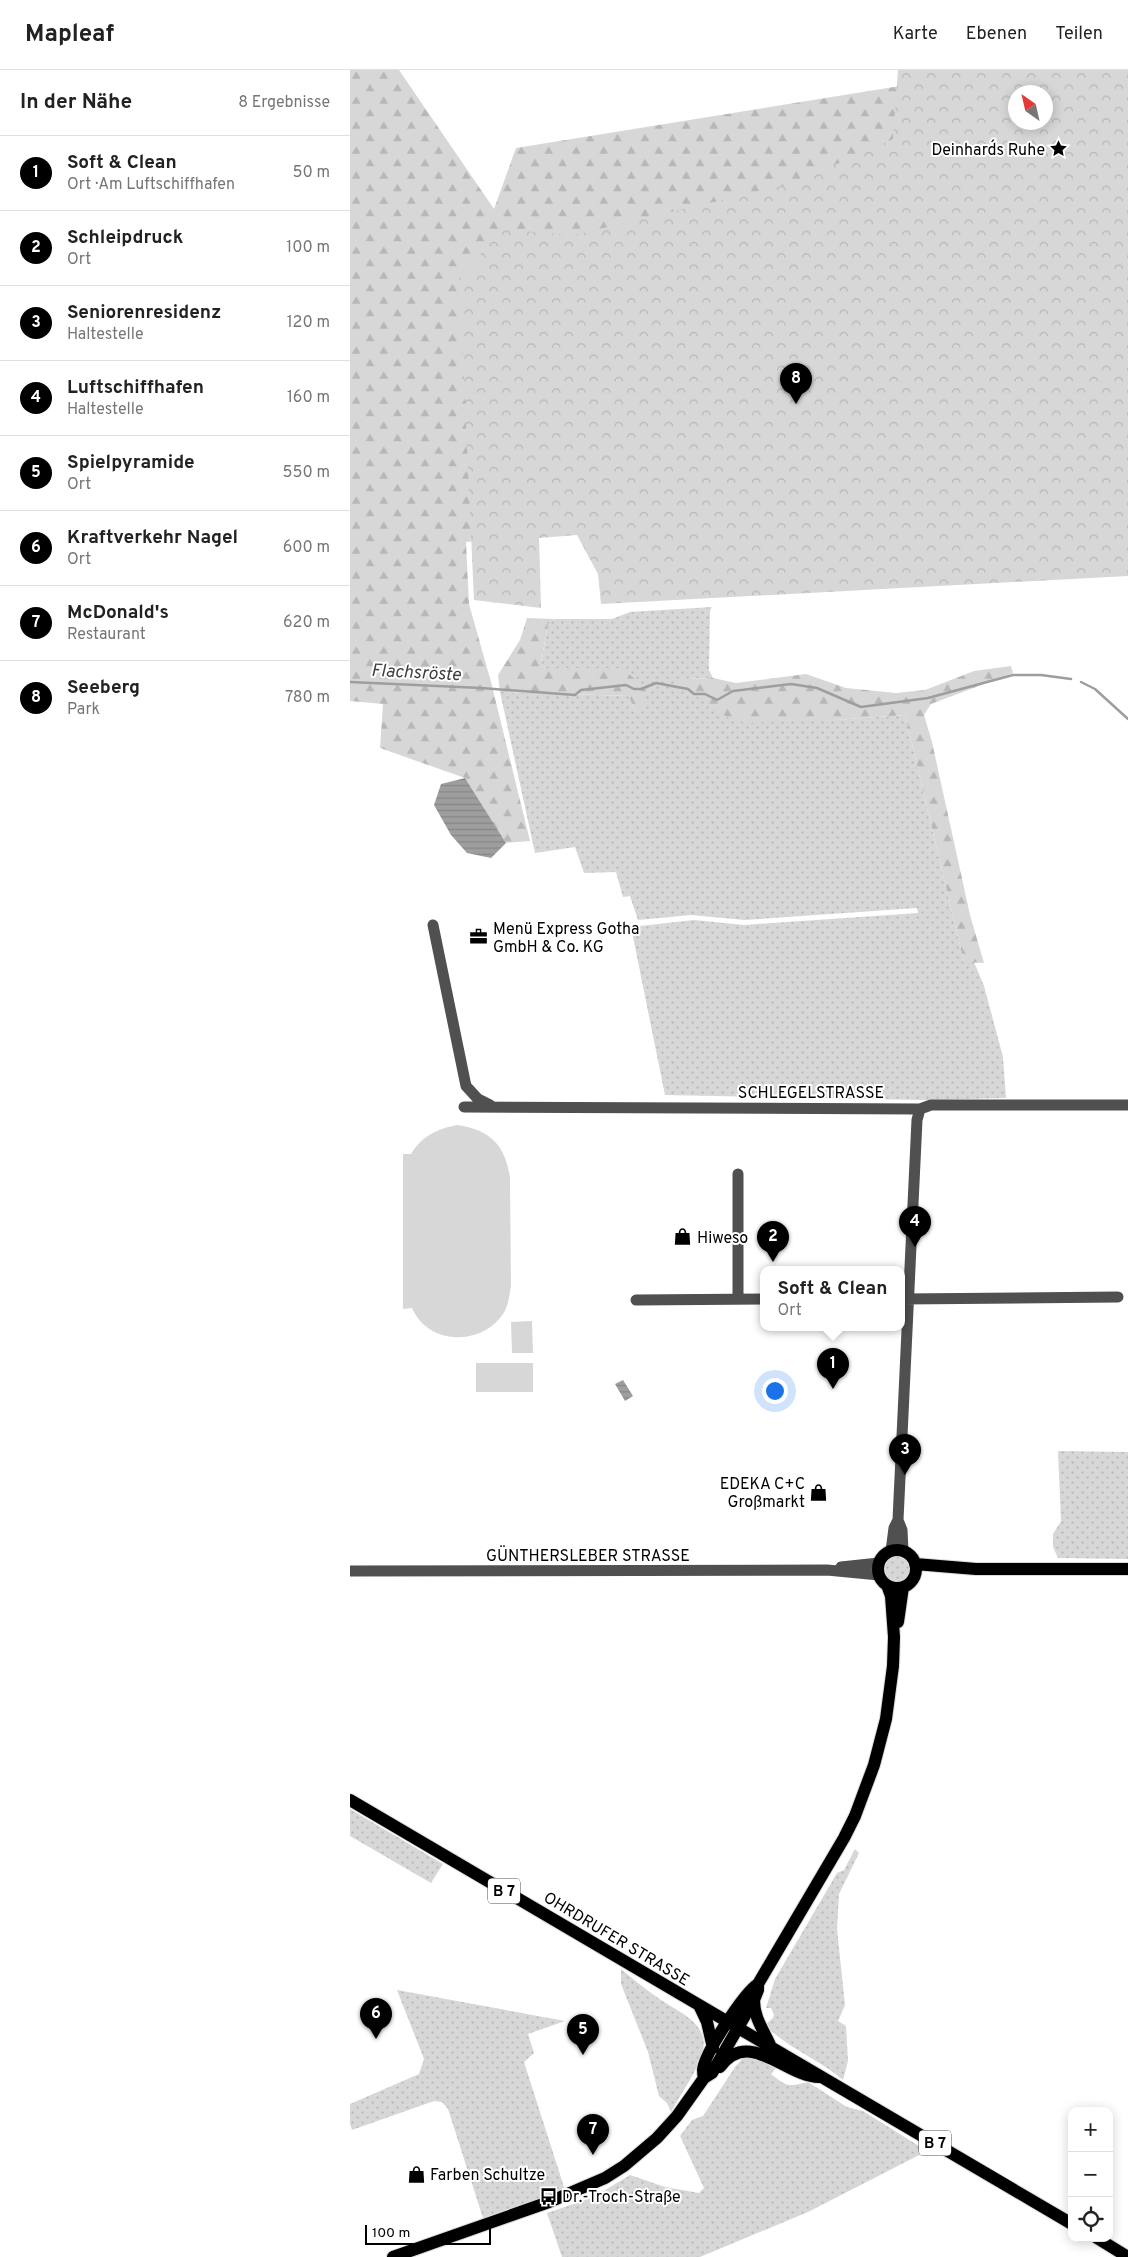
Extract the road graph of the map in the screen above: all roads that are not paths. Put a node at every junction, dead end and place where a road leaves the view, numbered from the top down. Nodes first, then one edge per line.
1 (433, 925) dead end
2 (1128, 1105) edge
3 (464, 1107) dead end
4 (494, 1107) junction
5 (920, 1109) junction
6 (738, 1174) dead end
7 (1118, 1298) dead end
8 (738, 1299) junction
9 (760, 1299) edge
10 (905, 1299) edge
11 (636, 1300) dead end
12 (904, 1331) edge
13 (897, 1551) junction
14 (879, 1569) junction
15 (1128, 1569) edge
16 (915, 1570) junction
17 (350, 1572) edge
18 (887, 1585) junction
19 (903, 1587) junction
20 (894, 1637) junction
21 (350, 1800) edge
22 (758, 1984) junction
23 (754, 2000) junction
24 (699, 2005) junction
25 (733, 2024) junction
26 (770, 2044) junction
27 (713, 2048) junction
28 (704, 2078) junction
29 (824, 2078) junction
30 (677, 2116) junction
31 (1068, 2222) edge
32 (1104, 2242) edge
33 (1128, 2256) edge
34 (393, 2257) edge

1 - 4 street
2 - 5 street, SCHLEGELSTRASSE
3 - 4 street, SCHLEGELSTRASSE
4 - 5 street, SCHLEGELSTRASSE
5 - 10 street
6 - 8 street
7 - 10 street
8 - 9 street
8 - 11 street
12 - 13 street
13 - 14 main road
13 - 16 main road
14 - 17 street, GÜNTHERSLEBER STRASSE
14 - 18 main road
15 - 16 main road
16 - 19 main road
18 - 19 main road
18 - 20 main road
19 - 20 main road
20 - 22 main road
21 - 24 main road, OHRDRUFER STRASSE / B 7
22 - 23 main road
22 - 25 main road
23 - 25 main road
23 - 26 main road
24 - 25 main road, OHRDRUFER STRASSE / B 7
24 - 27 main road
25 - 26 main road, B 7
25 - 27 main road
25 - 28 main road
26 - 29 main road, B 7
27 - 28 main road
28 - 30 main road
29 - 30 main road
29 - 31 main road, B 7
30 - 34 main road
32 - 33 main road

